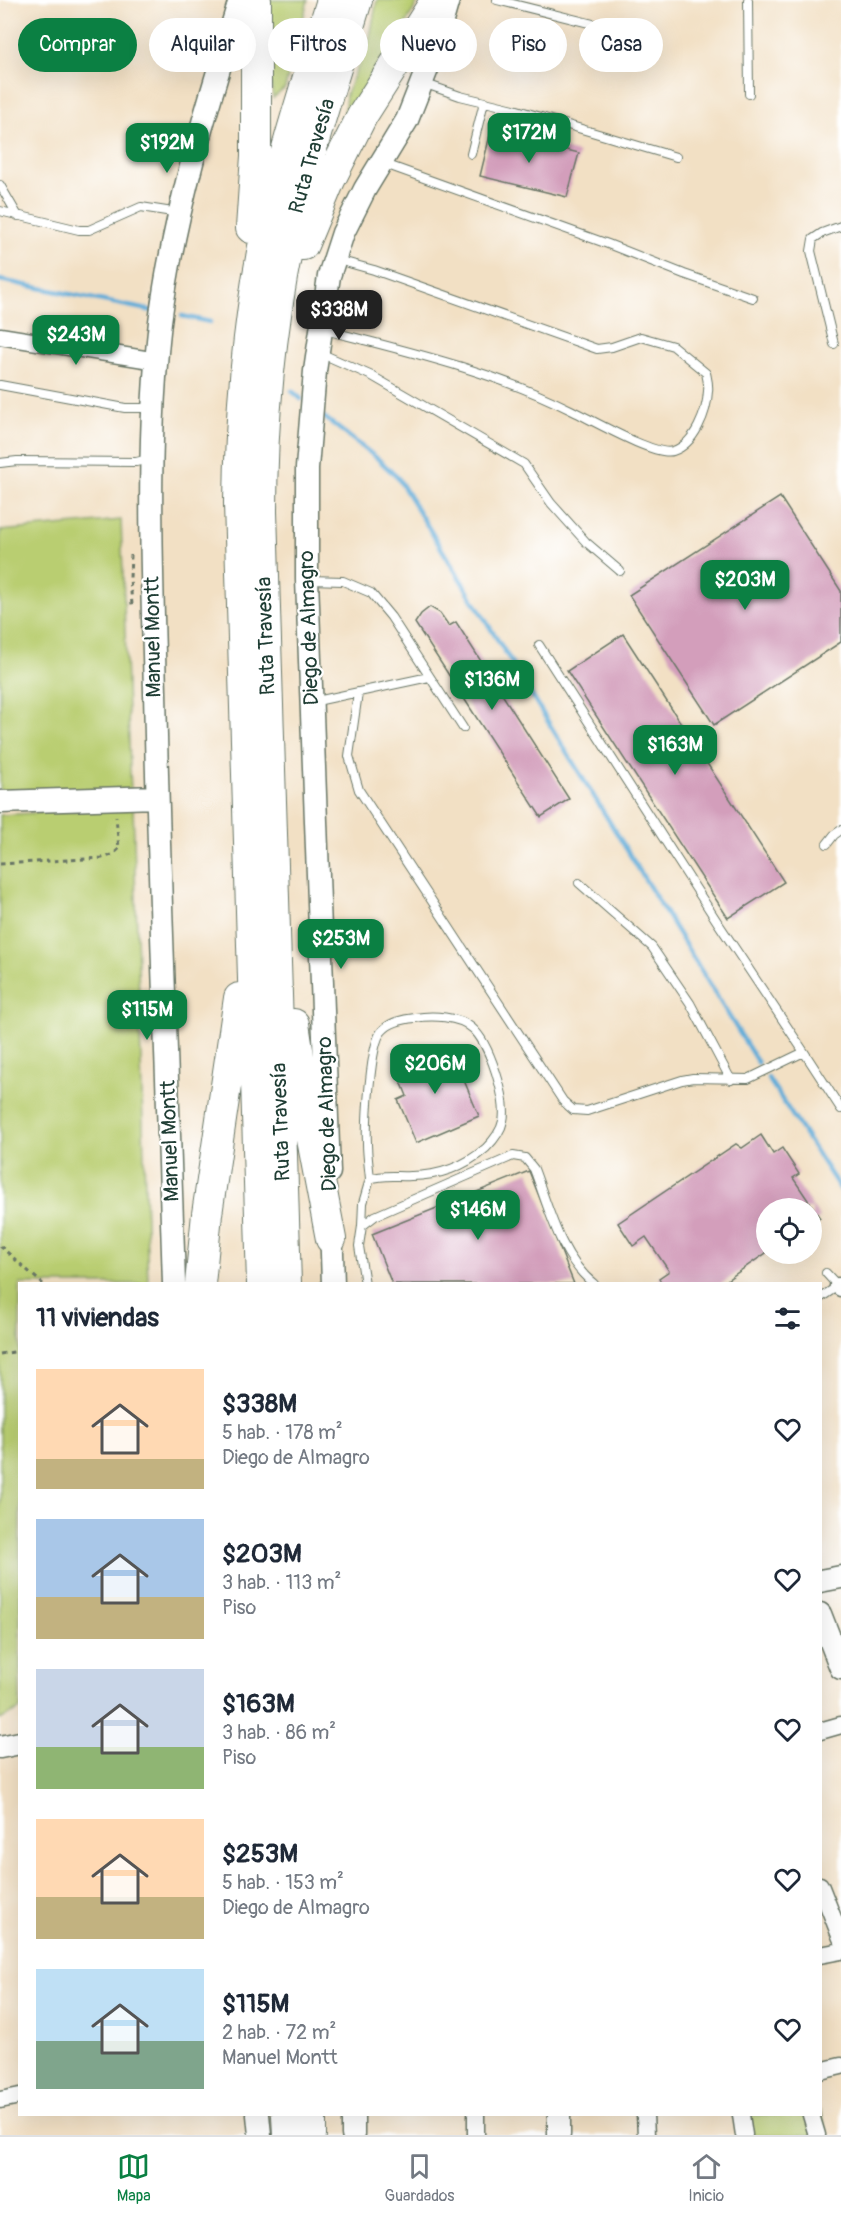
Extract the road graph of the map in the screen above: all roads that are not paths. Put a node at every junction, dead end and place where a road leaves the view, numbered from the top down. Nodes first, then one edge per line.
1 (240, 0) edge
2 (256, 0) edge
3 (332, 0) edge
4 (357, 0) edge
5 (436, 0) edge
6 (448, 0) edge
7 (496, 0) edge
8 (748, 0) edge
9 (579, 21) edge
10 (422, 83) junction
11 (749, 94) dead end
12 (484, 102) junction
13 (471, 154) dead end
14 (676, 157) dead end
15 (382, 163) junction
16 (0, 185) edge
17 (0, 211) edge
18 (179, 214) junction
19 (18, 216) junction
20 (841, 226) edge
21 (334, 259) junction
22 (753, 298) dead end
23 (262, 327) junction
24 (320, 328) junction
25 (0, 336) edge
26 (834, 344) dead end
27 (317, 352) junction
28 (157, 361) junction
29 (0, 385) edge
30 (153, 408) junction
31 (151, 459) junction
32 (0, 463) edge
33 (620, 571) dead end
34 (307, 579) junction
35 (539, 645) dead end
36 (429, 677) junction
37 (358, 693) junction
38 (311, 703) junction
39 (463, 728) dead end
40 (157, 797) junction
41 (0, 801) edge
42 (841, 830) edge
43 (827, 844) dead end
44 (579, 883) dead end
45 (262, 903) junction
46 (804, 1052) junction
47 (731, 1080) junction
48 (841, 1109) edge
49 (370, 1179) junction
50 (362, 1226) junction
51 (331, 1239) junction
52 (826, 1273) dead end
53 (174, 1282) edge
54 (200, 1282) edge
55 (262, 1282) edge
56 (286, 1282) edge
57 (333, 1282) edge
58 (365, 1282) edge
59 (592, 1282) edge
60 (840, 1287) edge
61 (822, 1297) edge
62 (841, 1577) edge
63 (822, 1581) edge
64 (822, 1619) edge
65 (841, 1668) edge
66 (841, 1725) edge
67 (822, 1730) edge
68 (822, 1890) edge
69 (841, 1938) edge
70 (841, 1951) edge
71 (822, 1955) edge
72 (841, 2066) edge
73 (822, 2071) edge
74 (18, 2096) edge
75 (0, 2100) edge
76 (258, 2116) edge
77 (287, 2116) edge
78 (311, 2116) edge
79 (353, 2116) edge
80 (476, 2116) edge
81 (559, 2116) edge
82 (645, 2116) edge
83 (741, 2116) edge
84 (811, 2116) edge
85 (260, 2135) edge
86 (288, 2135) edge
87 (311, 2135) edge
88 (353, 2135) edge
89 (476, 2135) edge
90 (559, 2135) edge
91 (646, 2135) edge
92 (744, 2135) edge
93 (817, 2135) edge

1 - 18 street, Manuel Montt
2 - 23 highway
3 - 23 highway, Ruta Travesía
4 - 23 highway, Ruta Travesía
5 - 23 highway
6 - 10 street, Diego de Almagro
7 - 9 lane
8 - 11 lane
10 - 12 lane
10 - 15 street, Diego de Almagro
12 - 13 lane
12 - 14 lane
15 - 21 street, Diego de Almagro
15 - 22 lane
16 - 19 lane
17 - 19 lane
18 - 19 lane
18 - 28 street, Manuel Montt
20 - 26 lane
21 - 24 street, Diego de Almagro
21 - 24 lane
23 - 45 highway, Ruta Travesía
24 - 27 street, Diego de Almagro
25 - 28 street
27 - 33 lane
27 - 34 street, Diego de Almagro
28 - 30 street, Manuel Montt
29 - 30 lane
30 - 31 street, Manuel Montt
31 - 32 lane
31 - 40 street, Manuel Montt
34 - 36 lane
34 - 38 street, Diego de Almagro
35 - 46 lane
36 - 37 lane
36 - 39 lane
37 - 38 lane
37 - 47 lane
38 - 51 street, Diego de Almagro
40 - 41 street
40 - 53 street, Manuel Montt
42 - 43 lane
44 - 47 lane
45 - 51 highway
45 - 54 highway
45 - 55 highway, Ruta Travesía
45 - 56 highway, Ruta Travesía
46 - 47 lane
46 - 48 lane
49 - 49 lane
49 - 50 lane
50 - 58 lane
50 - 59 lane
51 - 57 street, Diego de Almagro
52 - 60 lane
60 - 61 lane
62 - 63 street
64 - 65 street
66 - 67 street
68 - 69 street
70 - 71 street
72 - 73 street
74 - 75 street
76 - 85 street
77 - 86 highway
78 - 87 highway
79 - 88 street
80 - 89 street
81 - 90 street
82 - 91 street
83 - 92 street
84 - 93 street

